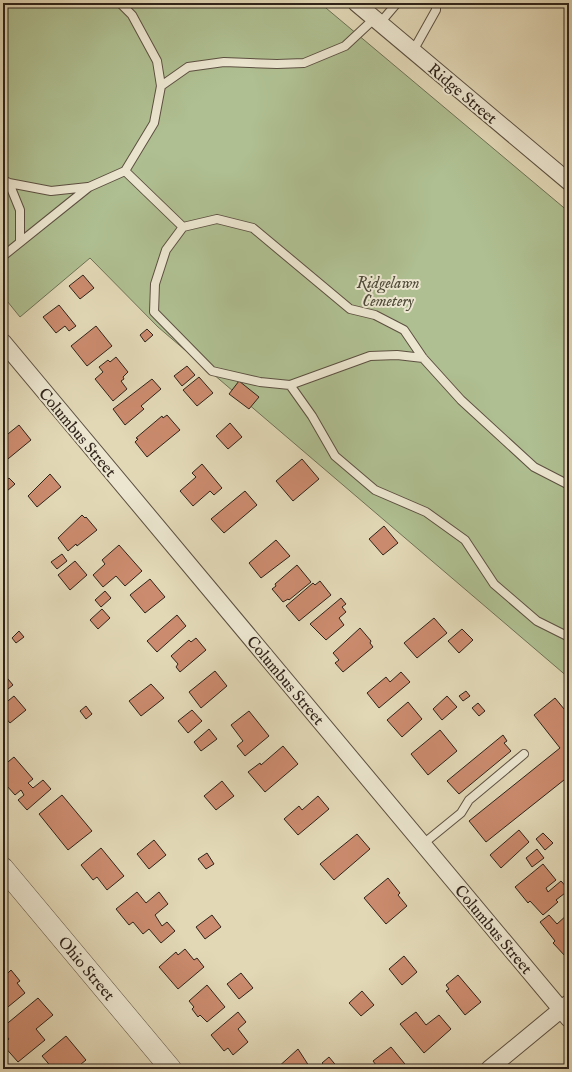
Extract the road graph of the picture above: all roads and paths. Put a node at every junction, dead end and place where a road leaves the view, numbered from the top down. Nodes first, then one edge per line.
1 (120, 3) edge
2 (356, 3) edge
3 (397, 3) edge
4 (436, 3) edge
5 (377, 21) junction
6 (413, 51) junction
7 (161, 86) junction
8 (125, 171) junction
9 (6, 182) edge
10 (569, 182) edge
11 (89, 187) junction
12 (183, 227) junction
13 (20, 242) junction
14 (3, 256) edge
15 (3, 342) edge
16 (423, 358) junction
17 (290, 385) junction
18 (569, 485) edge
19 (569, 637) edge
20 (524, 754) dead end
21 (423, 844) junction
22 (3, 868) edge
23 (566, 1011) edge
24 (171, 1069) edge
25 (489, 1069) edge

1 - 7 lane
2 - 5 street, Ridge Street
3 - 5 lane
4 - 6 lane
5 - 6 street, Ridge Street
5 - 7 lane
6 - 10 street, Ridge Street
7 - 8 lane
8 - 11 lane
8 - 12 lane
9 - 11 lane
9 - 13 lane
11 - 13 lane
12 - 16 lane
12 - 17 lane
13 - 14 lane
15 - 21 street, Columbus Street
16 - 17 lane
16 - 18 lane
17 - 19 lane
20 - 21 lane
21 - 23 street, Columbus Street
22 - 24 street, Ohio Street
23 - 25 street

